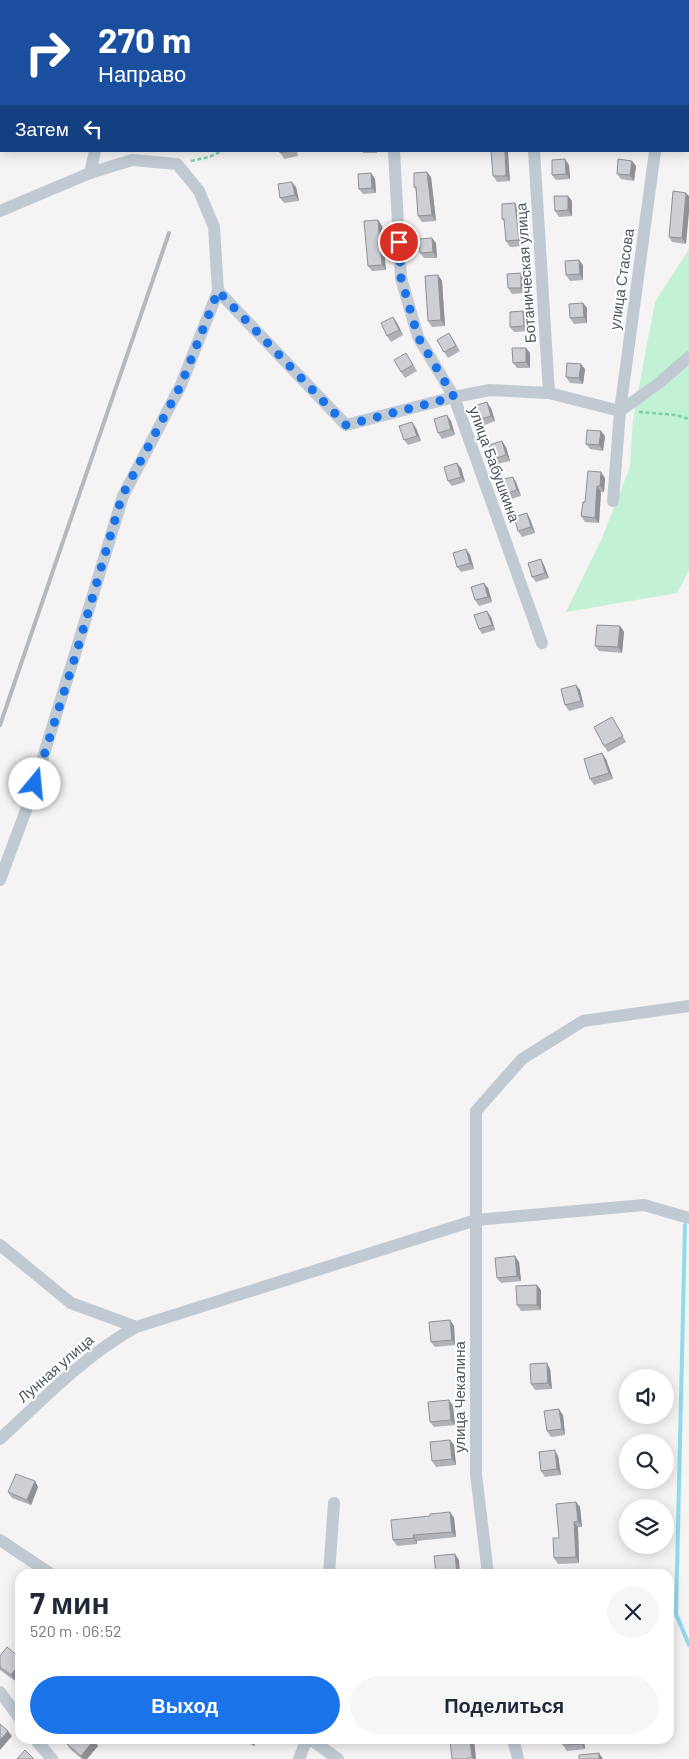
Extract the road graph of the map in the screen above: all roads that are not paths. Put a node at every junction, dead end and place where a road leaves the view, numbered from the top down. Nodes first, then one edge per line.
1 (95, 152) edge
2 (394, 152) edge
3 (534, 152) edge
4 (655, 152) edge
5 (90, 173) junction
6 (0, 211) edge
7 (218, 291) junction
8 (689, 357) edge
9 (549, 393) junction
10 (454, 397) junction
11 (620, 411) junction
12 (613, 500) dead end
13 (542, 643) dead end
14 (0, 880) edge
15 (689, 1006) edge
16 (689, 1218) edge
17 (476, 1220) junction
18 (0, 1245) edge
19 (136, 1327) junction
20 (0, 1439) edge
21 (334, 1503) dead end
22 (0, 1540) edge
23 (44, 1569) edge
24 (328, 1569) edge
25 (487, 1569) edge
26 (0, 1692) edge
27 (15, 1712) edge
28 (39, 1744) edge
29 (306, 1744) edge
30 (316, 1744) edge
31 (514, 1744) edge
32 (52, 1759) edge
33 (299, 1759) edge
34 (338, 1759) edge
35 (518, 1759) edge

1 - 5 street
2 - 10 street, улица Бабушкина
3 - 9 street, Ботаническая улица
4 - 11 street, улица Стасова
5 - 6 street
5 - 7 street
7 - 10 street
7 - 14 street
8 - 11 street
9 - 10 street
9 - 11 street
10 - 13 street, улица Бабушкина
11 - 12 street, улица Стасова
15 - 17 street, улица Чекалина
16 - 17 street, Лунная улица
17 - 19 street, Лунная улица
17 - 25 street, улица Чекалина
18 - 19 street
19 - 20 street, Лунная улица
21 - 24 street
22 - 23 street
26 - 27 street
28 - 32 street
29 - 33 street
30 - 34 street
31 - 35 street

